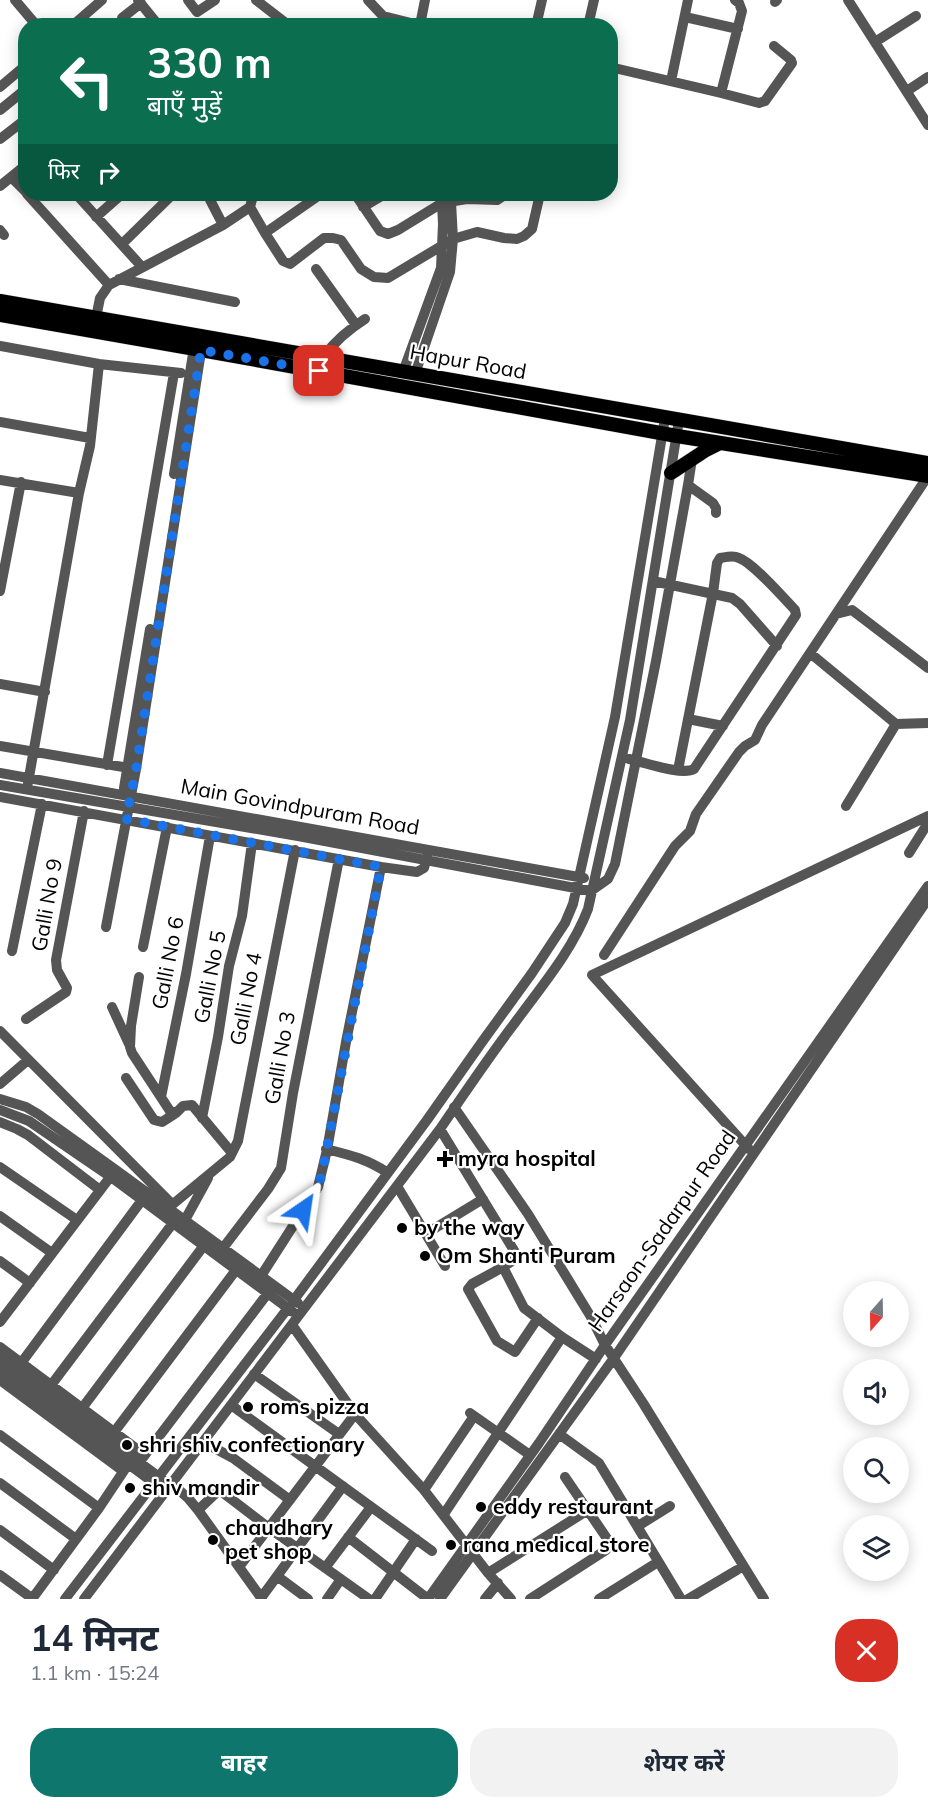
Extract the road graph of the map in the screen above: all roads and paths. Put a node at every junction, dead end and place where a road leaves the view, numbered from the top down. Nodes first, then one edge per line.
1 (15, 0) edge
2 (102, 0) edge
3 (188, 0) edge
4 (215, 0) edge
5 (256, 0) edge
6 (368, 0) edge
7 (425, 0) edge
8 (542, 0) edge
9 (594, 0) edge
10 (688, 0) edge
11 (735, 0) edge
12 (848, 0) edge
13 (140, 2) edge
14 (916, 16) dead end
15 (685, 17) junction
16 (30, 18) edge
17 (81, 18) edge
18 (122, 18) dead end
19 (153, 18) edge
20 (279, 18) edge
21 (391, 18) edge
22 (422, 18) edge
23 (538, 18) edge
24 (590, 18) edge
25 (738, 29) junction
26 (876, 42) junction
27 (774, 46) dead end
28 (618, 69) edge
29 (18, 71) edge
30 (928, 77) edge
31 (671, 81) junction
32 (1, 84) edge
33 (907, 91) junction
34 (721, 93) junction
35 (18, 95) edge
36 (0, 110) edge
37 (18, 125) edge
38 (928, 125) edge
39 (0, 139) edge
40 (18, 171) edge
41 (11, 177) junction
42 (18, 184) edge
43 (0, 186) edge
44 (33, 201) edge
45 (82, 201) edge
46 (114, 201) edge
47 (166, 201) edge
48 (211, 201) edge
49 (252, 201) edge
50 (311, 201) edge
51 (359, 201) edge
52 (373, 201) edge
53 (441, 201) edge
54 (445, 201) edge
55 (446, 201) edge
56 (538, 201) edge
57 (250, 207) junction
58 (363, 207) junction
59 (96, 216) junction
60 (223, 225) junction
61 (265, 233) junction
62 (453, 239) junction
63 (122, 244) junction
64 (443, 246) junction
65 (142, 267) junction
66 (316, 269) dead end
67 (119, 279) junction
68 (109, 285) junction
69 (0, 301) edge
70 (235, 302) dead end
71 (0, 315) edge
72 (96, 318) junction
73 (427, 323) junction
74 (198, 343) junction
75 (0, 346) edge
76 (327, 359) junction
77 (99, 364) junction
78 (174, 373) junction
79 (194, 373) junction
80 (409, 373) junction
81 (672, 419) junction
82 (0, 422) edge
83 (663, 433) junction
84 (677, 436) junction
85 (90, 438) junction
86 (720, 443) junction
87 (692, 459) junction
88 (928, 464) edge
89 (671, 473) junction
90 (928, 476) edge
91 (0, 480) edge
92 (21, 482) junction
93 (688, 485) junction
94 (79, 494) junction
95 (716, 513) dead end
96 (653, 581) junction
97 (669, 585) junction
98 (0, 591) edge
99 (713, 593) junction
100 (836, 614) junction
101 (777, 646) junction
102 (810, 653) junction
103 (928, 668) edge
104 (0, 684) edge
105 (45, 692) junction
106 (688, 718) junction
107 (896, 723) junction
108 (928, 723) edge
109 (723, 726) junction
110 (0, 746) edge
111 (33, 752) junction
112 (621, 757) junction
113 (636, 761) junction
114 (107, 765) junction
115 (132, 769) junction
116 (678, 770) junction
117 (0, 773) edge
118 (29, 778) junction
119 (0, 785) edge
120 (27, 790) junction
121 (0, 797) edge
122 (42, 804) junction
123 (126, 805) junction
124 (846, 806) dead end
125 (84, 811) junction
126 (928, 816) edge
127 (928, 823) edge
128 (166, 827) junction
129 (210, 836) junction
130 (252, 843) junction
131 (295, 850) junction
132 (909, 853) dead end
133 (428, 856) junction
134 (339, 859) junction
135 (381, 867) junction
136 (579, 877) junction
137 (594, 880) junction
138 (928, 886) edge
139 (576, 889) junction
140 (591, 891) junction
141 (928, 899) edge
142 (106, 927) dead end
143 (143, 947) dead end
144 (12, 951) dead end
145 (604, 955) dead end
146 (139, 977) dead end
147 (112, 1007) dead end
148 (26, 1019) dead end
149 (0, 1031) edge
150 (130, 1047) junction
151 (28, 1060) junction
152 (126, 1078) dead end
153 (0, 1084) edge
154 (161, 1097) junction
155 (0, 1099) edge
156 (454, 1107) junction
157 (0, 1110) edge
158 (176, 1113) junction
159 (202, 1118) junction
160 (0, 1122) edge
161 (440, 1129) junction
162 (747, 1146) junction
163 (326, 1149) junction
164 (232, 1153) junction
165 (753, 1155) junction
166 (125, 1158) junction
167 (0, 1167) edge
168 (212, 1172) junction
169 (114, 1173) junction
170 (388, 1173) junction
171 (397, 1186) junction
172 (100, 1190) junction
173 (483, 1198) junction
174 (142, 1200) junction
175 (167, 1209) junction
176 (0, 1216) edge
177 (185, 1220) junction
178 (77, 1221) junction
179 (173, 1223) junction
180 (426, 1233) junction
181 (207, 1242) junction
182 (223, 1248) junction
183 (52, 1253) junction
184 (0, 1261) edge
185 (446, 1266) dead end
186 (502, 1267) junction
187 (236, 1270) junction
188 (261, 1276) junction
189 (30, 1283) junction
190 (271, 1289) junction
191 (291, 1304) junction
192 (2, 1316) edge
193 (298, 1316) junction
194 (538, 1318) junction
195 (562, 1337) junction
196 (605, 1345) junction
197 (0, 1347) edge
198 (0, 1358) edge
199 (614, 1358) junction
200 (596, 1359) junction
201 (19, 1367) junction
202 (0, 1369) edge
203 (254, 1374) junction
204 (0, 1380) edge
205 (49, 1388) junction
206 (231, 1405) junction
207 (80, 1411) junction
208 (355, 1414) junction
209 (498, 1433) junction
210 (339, 1434) junction
211 (559, 1434) junction
212 (0, 1435) edge
213 (112, 1435) junction
214 (203, 1442) junction
215 (530, 1455) junction
216 (134, 1463) junction
217 (315, 1466) junction
218 (565, 1477) dead end
219 (156, 1479) junction
220 (0, 1482) edge
221 (343, 1486) junction
222 (169, 1487) junction
223 (424, 1490) junction
224 (290, 1500) junction
225 (670, 1506) dead end
226 (371, 1507) junction
227 (99, 1508) junction
228 (198, 1510) junction
229 (588, 1510) junction
230 (444, 1514) junction
231 (638, 1526) junction
232 (269, 1528) junction
233 (0, 1530) edge
234 (348, 1537) junction
235 (76, 1539) junction
236 (416, 1539) junction
237 (298, 1548) junction
238 (470, 1549) junction
239 (432, 1551) dead end
240 (658, 1562) junction
241 (239, 1567) junction
242 (325, 1568) junction
243 (54, 1569) junction
244 (737, 1570) dead end
245 (393, 1572) junction
246 (488, 1573) junction
247 (0, 1575) edge
248 (277, 1576) junction
249 (341, 1579) junction
250 (498, 1583) junction
251 (262, 1598) edge
252 (33, 1599) edge
253 (65, 1599) edge
254 (84, 1599) edge
255 (308, 1599) edge
256 (327, 1599) edge
257 (369, 1599) edge
258 (375, 1599) edge
259 (428, 1599) edge
260 (440, 1599) edge
261 (486, 1599) edge
262 (511, 1599) edge
263 (530, 1599) edge
264 (598, 1599) edge
265 (681, 1599) edge
266 (688, 1599) edge
267 (764, 1599) edge

1 - 16 street
2 - 17 street
3 - 4 street
5 - 20 street
6 - 21 street
7 - 22 street
8 - 23 street
9 - 24 street
10 - 15 street
11 - 25 street
12 - 26 street
13 - 18 street
13 - 19 street
14 - 26 street
15 - 25 street
15 - 31 street
25 - 34 street
26 - 33 street
27 - 34 street
28 - 31 street
29 - 32 street
30 - 33 street
31 - 34 street
33 - 38 street
35 - 36 street
37 - 39 street
40 - 41 street
41 - 42 street
41 - 43 street
44 - 68 street
45 - 59 street
46 - 59 street
47 - 63 street
48 - 60 street
49 - 57 street
50 - 61 street
51 - 58 street
52 - 58 street
53 - 58 street
54 - 64 street
55 - 62 street
56 - 62 street
57 - 60 street
57 - 61 street
59 - 63 street
60 - 65 street
61 - 64 street
62 - 64 street
62 - 73 street
63 - 65 street
64 - 73 street
65 - 67 street
66 - 76 street
67 - 68 street
67 - 70 street
68 - 72 street
69 - 72 main road, Hapur Road
71 - 74 main road, Hapur Road
72 - 74 main road, Hapur Road
73 - 80 street
74 - 76 main road, Hapur Road
74 - 79 street
74 - 83 main road, Hapur Road
75 - 77 street
76 - 80 main road, Hapur Road
77 - 78 street
77 - 85 street
78 - 79 street
78 - 114 street
79 - 115 street
80 - 81 main road, Hapur Road
81 - 83 street
81 - 84 street
81 - 88 main road, Hapur Road
82 - 85 street
83 - 84 main road, Hapur Road
83 - 136 street
84 - 86 main road, Hapur Road
84 - 89 street
85 - 94 street
86 - 87 main road
86 - 90 main road, Hapur Road
87 - 89 main road
87 - 93 street
89 - 96 street
90 - 100 street
91 - 92 street
92 - 94 street
92 - 98 street
93 - 95 street
93 - 97 street
94 - 105 street
96 - 97 street
96 - 112 street
97 - 99 street
97 - 113 street
99 - 101 street
99 - 101 street
99 - 106 street
100 - 102 street
100 - 103 street
101 - 109 street
102 - 107 street
102 - 145 street
104 - 105 street
105 - 111 street
106 - 109 street
106 - 116 street
107 - 108 street
107 - 124 street
109 - 116 street
110 - 111 street
111 - 114 street
111 - 118 street
112 - 113 street
112 - 137 street
113 - 116 street
113 - 140 street
114 - 115 street
115 - 123 street
117 - 118 street, Main Govindpuram Road
118 - 120 street
118 - 123 street, Main Govindpuram Road
119 - 120 street, Main Govindpuram Road
120 - 123 street, Main Govindpuram Road
121 - 122 street
122 - 125 street
122 - 144 street
123 - 125 street
123 - 128 street
123 - 133 street, Main Govindpuram Road
123 - 142 street
125 - 148 street, Galli No 9
126 - 162 street
127 - 132 street
128 - 129 street
128 - 143 street
129 - 130 street
129 - 154 street, Galli No 6
130 - 131 street
130 - 159 street, Galli No 5
131 - 134 street
131 - 164 street, Galli No 4
133 - 135 street
133 - 136 street, Main Govindpuram Road
133 - 139 street, Main Govindpuram Road
134 - 135 street
134 - 182 street, Galli No 3
135 - 163 street
136 - 137 street, Main Govindpuram Road
136 - 139 street
137 - 140 street
138 - 162 street, Harsaon-Sadarpur Road
139 - 140 street, Main Govindpuram Road
139 - 170 street
140 - 156 street
141 - 165 street, Harsaon-Sadarpur Road
146 - 150 street
147 - 150 street
149 - 151 street
150 - 154 street
151 - 153 street
151 - 166 street
152 - 158 street
154 - 158 street
155 - 169 street
156 - 161 street
156 - 196 street
157 - 169 street
158 - 159 street
159 - 164 street
160 - 172 street
161 - 171 street
161 - 173 street
162 - 165 street
162 - 196 street, Harsaon-Sadarpur Road
163 - 170 street
163 - 188 street
164 - 168 street
165 - 199 street, Harsaon-Sadarpur Road
166 - 169 street
166 - 175 street
167 - 178 street
168 - 175 street
168 - 177 street
169 - 172 street
169 - 174 street
169 - 175 street
170 - 191 street
171 - 180 street
171 - 193 street
172 - 178 street
173 - 180 street
173 - 186 street
174 - 175 street
174 - 201 street
175 - 177 street
175 - 179 street
176 - 183 street
177 - 181 street
178 - 183 street
179 - 181 street
179 - 205 street
180 - 185 street
181 - 182 street
181 - 187 street
181 - 207 street
182 - 188 street
183 - 189 street
184 - 189 street
186 - 194 street
186 - 194 street
187 - 190 street
187 - 213 street
188 - 190 street
189 - 192 street
190 - 191 street
190 - 216 street
191 - 193 street
191 - 219 street
193 - 203 street
193 - 208 street
194 - 195 street
195 - 200 street
195 - 209 street
196 - 199 street
196 - 200 street, Harsaon-Sadarpur Road
197 - 201 street
198 - 201 street
199 - 211 street, Harsaon-Sadarpur Road
199 - 267 street
200 - 215 street, Harsaon-Sadarpur Road
201 - 205 street
202 - 216 street
203 - 206 street
203 - 210 street
204 - 216 street
205 - 207 street
206 - 214 street
206 - 217 street
207 - 213 street
208 - 210 street
208 - 223 street
209 - 215 street
209 - 223 street
209 - 230 street
210 - 217 street
211 - 231 street
211 - 238 street, Harsaon-Sadarpur Road
212 - 227 street
213 - 216 street
214 - 222 street
214 - 224 street
215 - 238 street, Harsaon-Sadarpur Road
216 - 219 street
216 - 227 street
217 - 221 street
217 - 224 street
218 - 229 street
219 - 222 street
219 - 253 street
220 - 235 street
221 - 226 street
221 - 237 street
222 - 228 street
222 - 254 street
223 - 230 street
224 - 232 street
225 - 231 street
226 - 234 street
226 - 236 street
227 - 235 street
228 - 232 street
228 - 241 street
229 - 246 street
229 - 263 street
230 - 238 street
231 - 240 street
232 - 237 street
232 - 241 street
233 - 243 street
234 - 242 street
234 - 245 street
235 - 243 street
236 - 239 street
236 - 245 street
237 - 242 street
237 - 248 street
238 - 246 street
238 - 259 street, Harsaon-Sadarpur Road
238 - 260 street, Harsaon-Sadarpur Road
240 - 264 street
240 - 265 street
241 - 251 street
242 - 249 street
243 - 252 street
244 - 266 street
245 - 258 street
245 - 259 street
246 - 250 street
247 - 252 street
248 - 251 street
248 - 255 street
249 - 256 street
249 - 257 street
250 - 261 street
250 - 262 street

